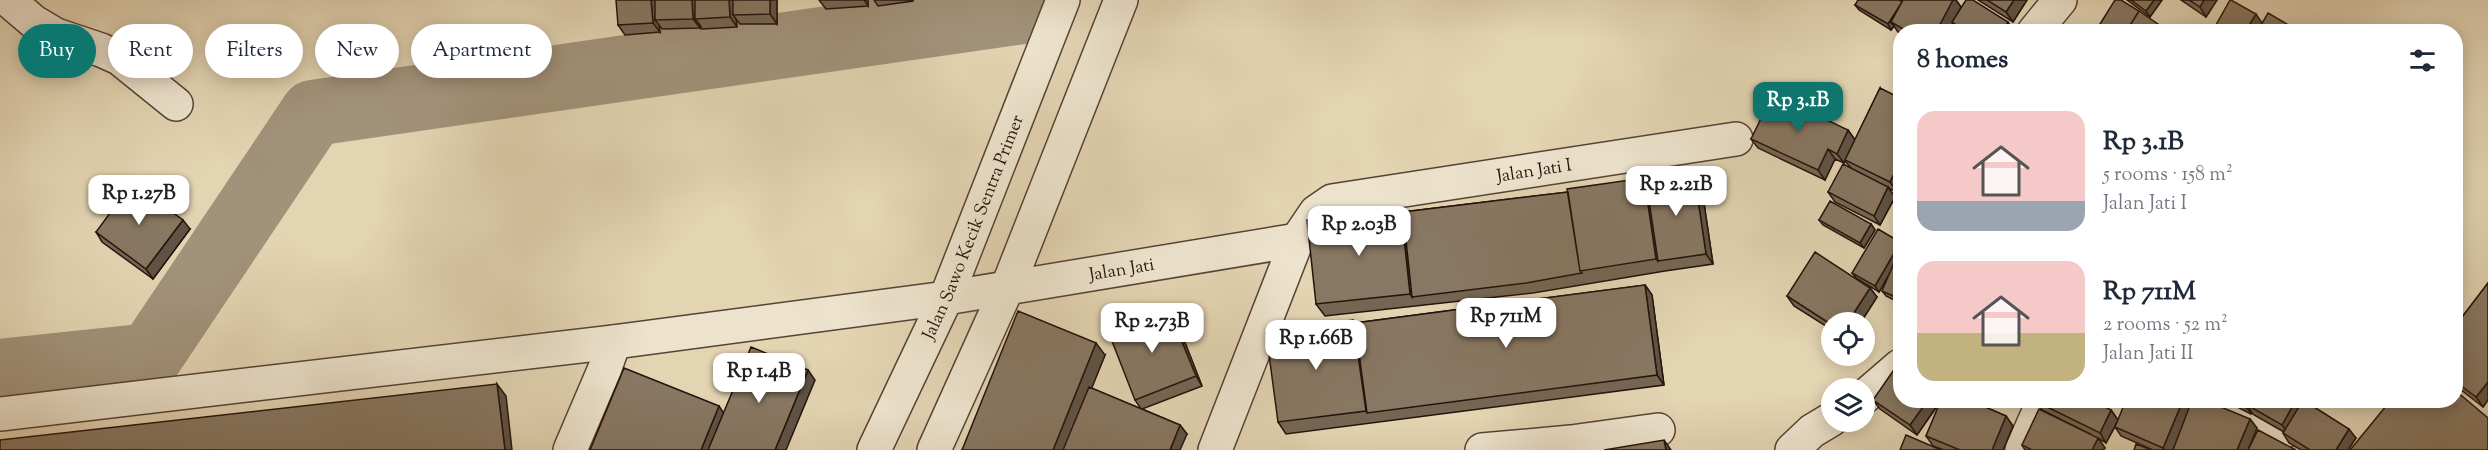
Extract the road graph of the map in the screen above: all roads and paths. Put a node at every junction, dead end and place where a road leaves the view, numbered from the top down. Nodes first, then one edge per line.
1 (8, 0) edge
2 (1063, 0) edge
3 (1121, 0) edge
4 (2060, 0) edge
5 (2040, 24) edge
6 (176, 104) dead end
7 (1736, 138) dead end
8 (1297, 240) junction
9 (1008, 286) junction
10 (946, 298) junction
11 (614, 342) junction
12 (1893, 372) edge
13 (1875, 388) edge
14 (2035, 408) edge
15 (2228, 408) edge
16 (0, 414) edge
17 (1821, 426) edge
18 (1658, 430) dead end
19 (2283, 432) edge
20 (570, 450) edge
21 (874, 450) edge
22 (934, 450) edge
23 (1215, 450) edge
24 (1482, 450) edge
25 (1792, 450) edge
26 (2022, 450) edge

1 - 6 street
2 - 10 street, Jalan Sawo Kecik Sentra Primer
3 - 9 street
4 - 5 street
7 - 8 street, Jalan Jati I
8 - 9 street, Jalan Jati
8 - 23 street
9 - 10 street, Jalan Jati
9 - 22 street
10 - 11 street, Jalan Jati
10 - 21 street, Jalan Sawo Kecik Sentra Primer
11 - 16 street, Jalan Jati
11 - 20 street
12 - 13 street
14 - 26 street
15 - 19 street
17 - 25 street
18 - 24 street

